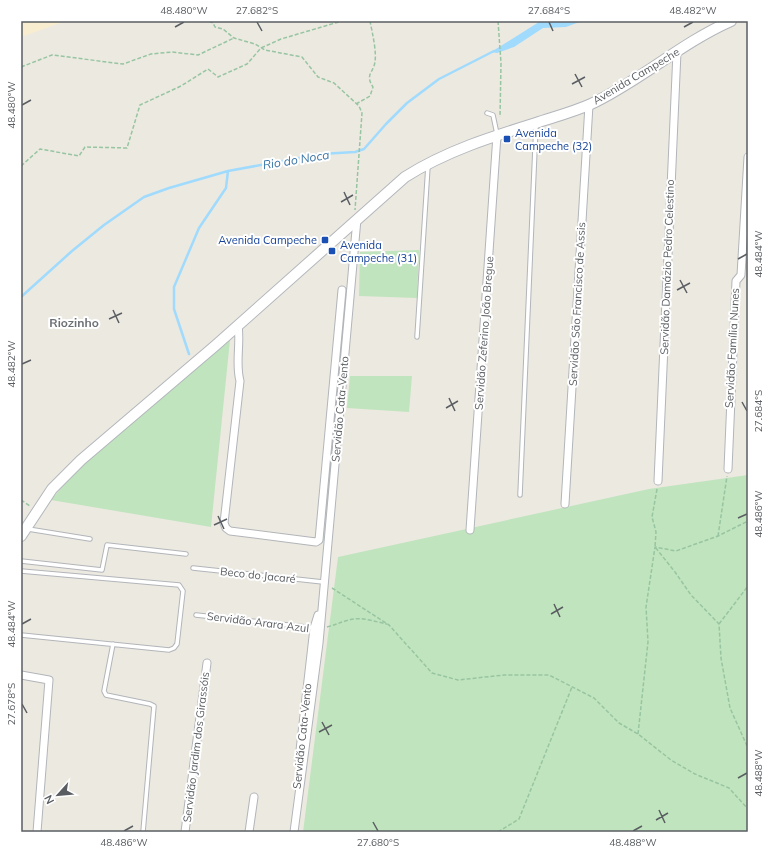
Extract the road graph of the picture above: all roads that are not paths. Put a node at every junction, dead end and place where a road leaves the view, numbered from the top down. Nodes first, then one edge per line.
1 (731, 21) edge
2 (677, 52) junction
3 (589, 105) junction
4 (487, 112) dead end
5 (536, 123) junction
6 (498, 135) junction
7 (748, 157) edge
8 (428, 163) junction
9 (357, 218) junction
10 (342, 290) dead end
11 (238, 325) junction
12 (417, 337) dead end
13 (326, 458) junction
14 (336, 459) junction
15 (728, 470) road end
16 (658, 481) road end
17 (520, 495) dead end
18 (565, 504) dead end
19 (470, 530) dead end
20 (23, 533) edge
21 (90, 539) dead end
22 (186, 554) dead end
23 (21, 561) edge
24 (193, 568) dead end
25 (21, 571) edge
26 (323, 582) junction
27 (196, 615) dead end
28 (317, 629) junction
29 (21, 635) edge
30 (113, 644) junction
31 (207, 662) dead end
32 (21, 675) edge
33 (254, 797) dead end
34 (295, 829) edge
35 (37, 832) edge
36 (143, 832) edge
37 (185, 832) edge
38 (250, 832) edge

1 - 2 main road, Avenida Campeche
2 - 3 main road, Avenida Campeche
2 - 16 street, Servidão Damázio Pedro Celestino
3 - 5 main road, Avenida Campeche
3 - 18 street, Servidão São Francisco de Assis
4 - 6 lane
5 - 6 main road, Avenida Campeche
5 - 17 lane
6 - 8 main road, Avenida Campeche
6 - 19 street, Servidão Zeferino João Bregue
7 - 15 street, Servidão Família Nunes
8 - 9 main road, Avenida Campeche
8 - 12 lane
9 - 11 main road, Avenida Campeche
9 - 14 street, Servidão Cata-Vento
10 - 13 street
11 - 13 street
11 - 20 main road, Avenida Campeche
13 - 14 street
14 - 26 street, Servidão Cata-Vento
20 - 21 lane
22 - 23 lane
24 - 26 lane, Beco do Jacaré
25 - 30 lane
26 - 28 street, Servidão Cata-Vento
27 - 28 lane, Servidão Arara Azul
28 - 34 street, Servidão Cata-Vento
29 - 30 lane
30 - 36 lane
31 - 37 street, Servidão Jardim dos Girassóis
32 - 35 street
33 - 38 street

